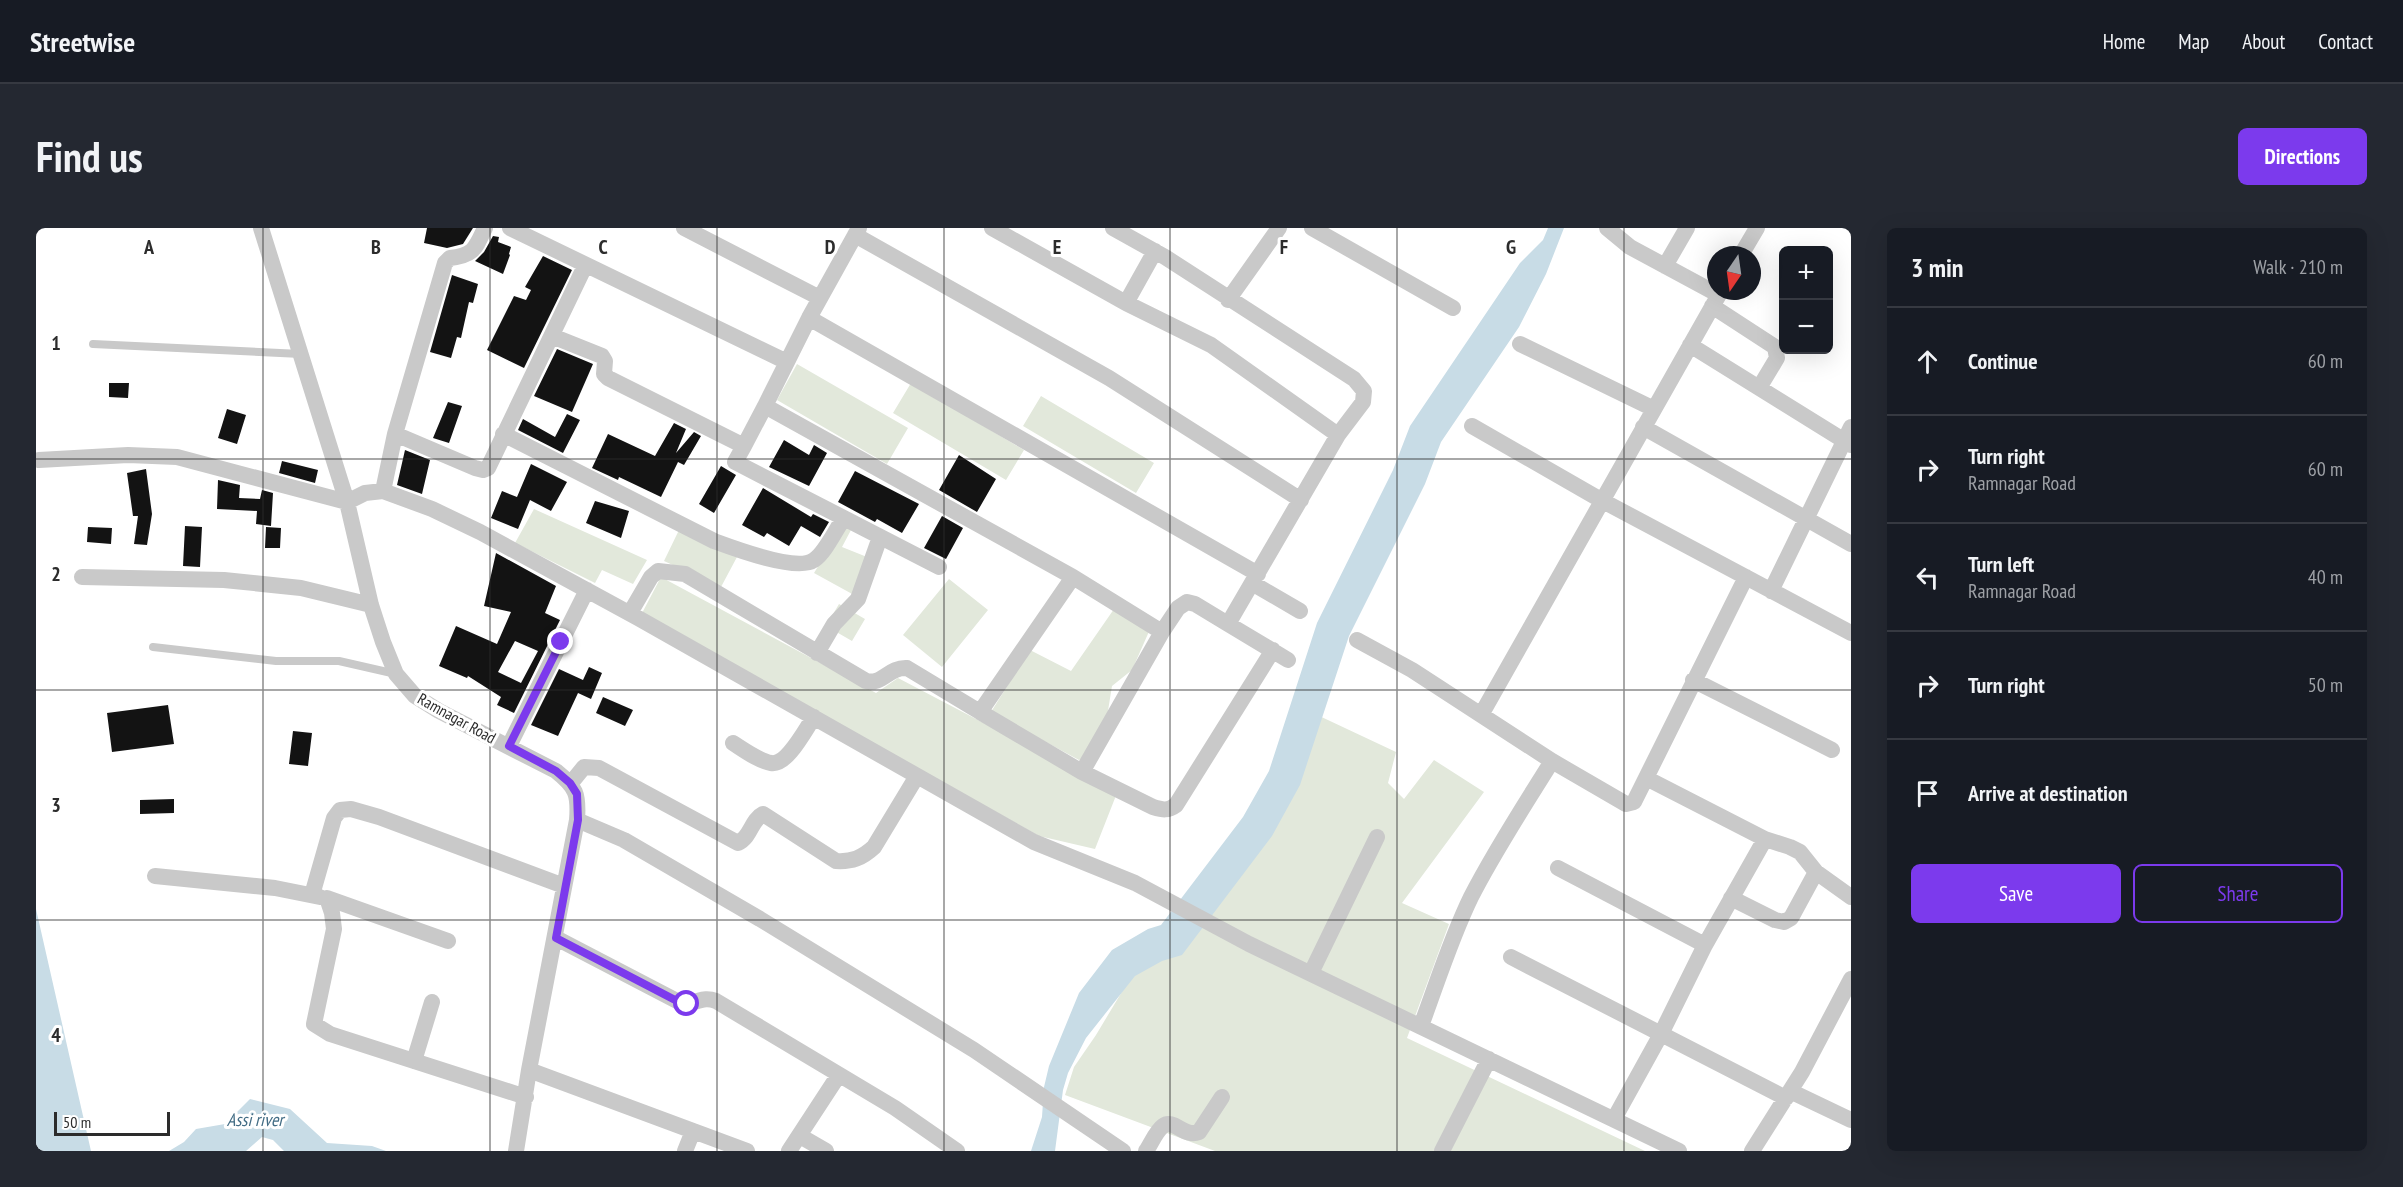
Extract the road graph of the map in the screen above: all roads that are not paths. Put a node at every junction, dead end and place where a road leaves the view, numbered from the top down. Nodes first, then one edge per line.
1 (261, 228) edge
2 (485, 228) edge
3 (510, 228) edge
4 (684, 228) edge
5 (992, 228) edge
6 (1113, 228) edge
7 (1279, 228) edge
8 (1312, 228) edge
9 (1607, 228) edge
10 (1687, 228) edge
11 (1751, 230) edge
12 (857, 231) edge
13 (1136, 233) edge
14 (1745, 246) edge
15 (1155, 251) junction
16 (585, 266) junction
17 (1665, 266) junction
18 (1707, 291) edge
19 (820, 298) junction
20 (1228, 300) junction
21 (1715, 300) edge
22 (1720, 300) edge
23 (1126, 303) junction
24 (1453, 308) dead end
25 (809, 318) junction
26 (552, 336) junction
27 (93, 344) dead end
28 (1520, 344) dead end
29 (1690, 345) junction
30 (301, 354) junction
31 (787, 362) junction
32 (1759, 388) junction
33 (765, 406) junction
34 (1654, 409) junction
35 (1472, 426) dead end
36 (1643, 427) junction
37 (395, 434) junction
38 (503, 434) junction
39 (1338, 435) junction
40 (1849, 438) edge
41 (744, 446) junction
42 (39, 460) dead end
43 (383, 491) junction
44 (1301, 500) junction
45 (1602, 500) junction
46 (346, 502) junction
47 (844, 518) junction
48 (1806, 518) junction
49 (880, 537) junction
50 (1851, 544) edge
51 (939, 567) dead end
52 (82, 577) dead end
53 (1073, 577) junction
54 (1746, 577) junction
55 (1255, 578) junction
56 (587, 590) junction
57 (1771, 591) junction
58 (371, 605) junction
59 (1300, 611) dead end
60 (630, 613) junction
61 (1228, 624) junction
62 (1162, 632) junction
63 (1851, 633) edge
64 (1357, 640) dead end
65 (153, 647) dead end
66 (1273, 650) junction
67 (817, 653) junction
68 (1288, 660) dead end
69 (396, 674) junction
70 (1693, 681) junction
71 (980, 712) junction
72 (1481, 715) junction
73 (814, 717) junction
74 (733, 743) dead end
75 (509, 746) junction
76 (1832, 750) dead end
77 (1552, 761) junction
78 (1082, 772) junction
79 (917, 776) junction
80 (1646, 778) junction
81 (570, 783) junction
82 (578, 820) junction
83 (1377, 837) dead end
84 (1765, 839) junction
85 (1558, 868) dead end
86 (1816, 872) junction
87 (155, 876) dead end
88 (564, 886) junction
89 (319, 896) junction
90 (1851, 897) edge
91 (1731, 898) junction
92 (556, 938) junction
93 (448, 941) dead end
94 (1705, 945) junction
95 (1511, 957) dead end
96 (1311, 974) junction
97 (1851, 979) edge
98 (1847, 999) edge
99 (432, 1002) dead end
100 (1421, 1026) junction
101 (1661, 1034) junction
102 (1489, 1059) junction
103 (414, 1061) junction
104 (529, 1070) junction
105 (838, 1076) junction
106 (1788, 1095) junction
107 (526, 1097) junction
108 (1222, 1097) dead end
109 (1614, 1119) junction
110 (1851, 1120) edge
111 (693, 1131) junction
112 (800, 1136) junction
113 (516, 1151) edge
114 (685, 1151) edge
115 (747, 1151) edge
116 (789, 1151) edge
117 (826, 1151) edge
118 (957, 1151) edge
119 (1123, 1151) edge
120 (1146, 1151) edge
121 (1442, 1151) edge
122 (1679, 1151) edge
123 (1752, 1151) edge

1 - 30 street, Ramnagar Road
2 - 37 street
3 - 16 street
4 - 19 street
5 - 23 street
6 - 13 street
7 - 20 street
8 - 24 street
9 - 17 street
10 - 17 street
11 - 14 street
12 - 19 street
12 - 44 street
13 - 15 street
15 - 20 street
15 - 23 street
16 - 26 street
16 - 31 street
17 - 18 street
19 - 25 street
20 - 39 street
21 - 29 street
22 - 32 street
23 - 39 street
25 - 31 street
25 - 55 street
26 - 38 street
26 - 41 street
27 - 30 lane
28 - 34 street
29 - 32 street
29 - 34 street
30 - 46 street, Ramnagar Road
31 - 33 street
32 - 40 street
33 - 41 street
33 - 53 street
34 - 36 street
35 - 45 street
36 - 45 street
36 - 48 street
37 - 38 street
37 - 43 street
38 - 47 street
39 - 44 street
40 - 48 street
41 - 47 street
42 - 46 street
43 - 46 street
43 - 56 street
44 - 55 street
45 - 54 street
45 - 72 street
46 - 58 street, Ramnagar Road
47 - 49 street
48 - 50 street
48 - 57 street
49 - 51 street
49 - 67 street
52 - 58 street
53 - 62 street
53 - 71 street
54 - 57 street
54 - 70 street
55 - 59 street
55 - 61 street
56 - 60 street
56 - 75 street
57 - 63 street
58 - 69 street, Ramnagar Road
60 - 67 street
60 - 73 street
61 - 62 street
61 - 66 street
62 - 78 street
64 - 72 street
65 - 69 lane
66 - 68 street
66 - 78 street
67 - 71 street
69 - 75 street, Ramnagar Road
70 - 76 street
70 - 80 street
71 - 78 street
72 - 77 street
73 - 74 street
73 - 79 street
75 - 81 street, Ramnagar Road
77 - 80 street
77 - 100 street
79 - 81 street
79 - 96 street
80 - 84 street
81 - 82 street
82 - 88 street
82 - 119 street
83 - 96 street
84 - 86 street
84 - 91 street
85 - 94 street
86 - 90 street
86 - 91 street
87 - 89 street
88 - 89 street
88 - 92 street
89 - 93 street
89 - 103 street
91 - 94 street
92 - 104 street
92 - 105 street
94 - 101 street
95 - 101 street
96 - 100 street
97 - 98 street
98 - 106 street
99 - 103 street
100 - 102 street
101 - 106 street
101 - 109 street
102 - 109 street
102 - 121 street
103 - 107 street
104 - 107 street
104 - 111 street
105 - 112 street
105 - 118 street
106 - 110 street
106 - 123 street
107 - 113 street
108 - 120 street
109 - 122 street
111 - 114 street
111 - 115 street
112 - 116 street
112 - 117 street

